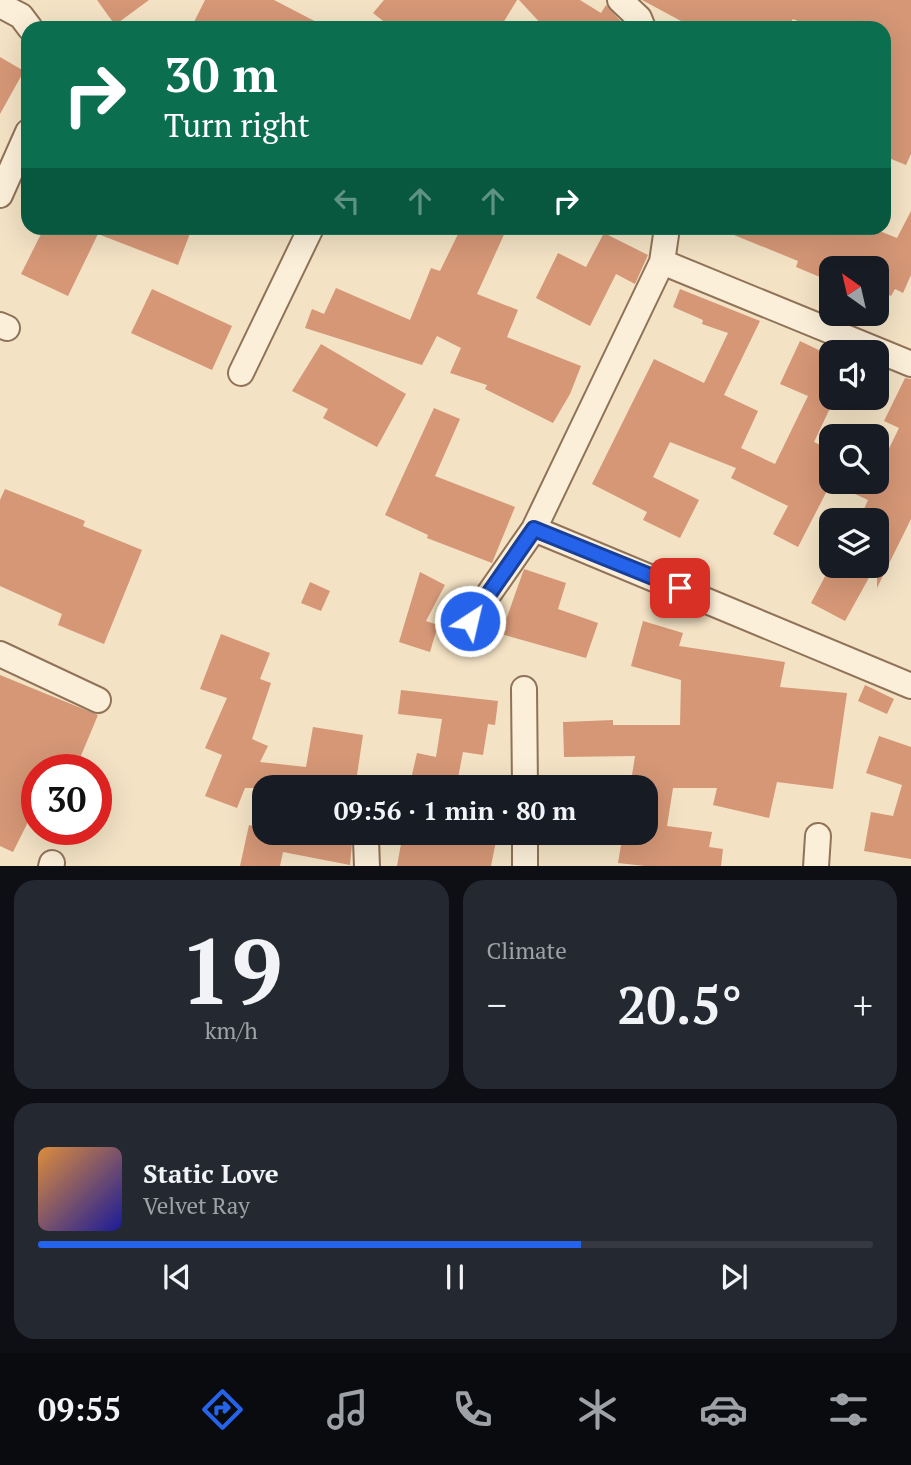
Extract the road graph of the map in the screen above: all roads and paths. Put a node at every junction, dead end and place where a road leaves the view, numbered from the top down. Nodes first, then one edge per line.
1 (620, 0) edge
2 (0, 5) edge
3 (25, 21) edge
4 (640, 21) edge
5 (21, 148) edge
6 (0, 195) edge
7 (308, 235) edge
8 (666, 235) edge
9 (662, 262) junction
10 (911, 364) edge
11 (242, 373) dead end
12 (534, 529) junction
13 (470, 621) dead end
14 (0, 654) edge
15 (911, 686) edge
16 (524, 689) dead end
17 (99, 700) dead end
18 (525, 775) edge
19 (818, 836) dead end
20 (366, 845) edge
21 (526, 845) edge
22 (366, 866) edge
23 (525, 866) edge
24 (816, 866) edge

1 - 4 street
2 - 3 street
5 - 6 street
7 - 11 street
8 - 9 street
9 - 10 street
9 - 12 street
12 - 13 street
12 - 15 street
14 - 17 street
16 - 18 street
19 - 24 street
20 - 22 street
21 - 23 street

